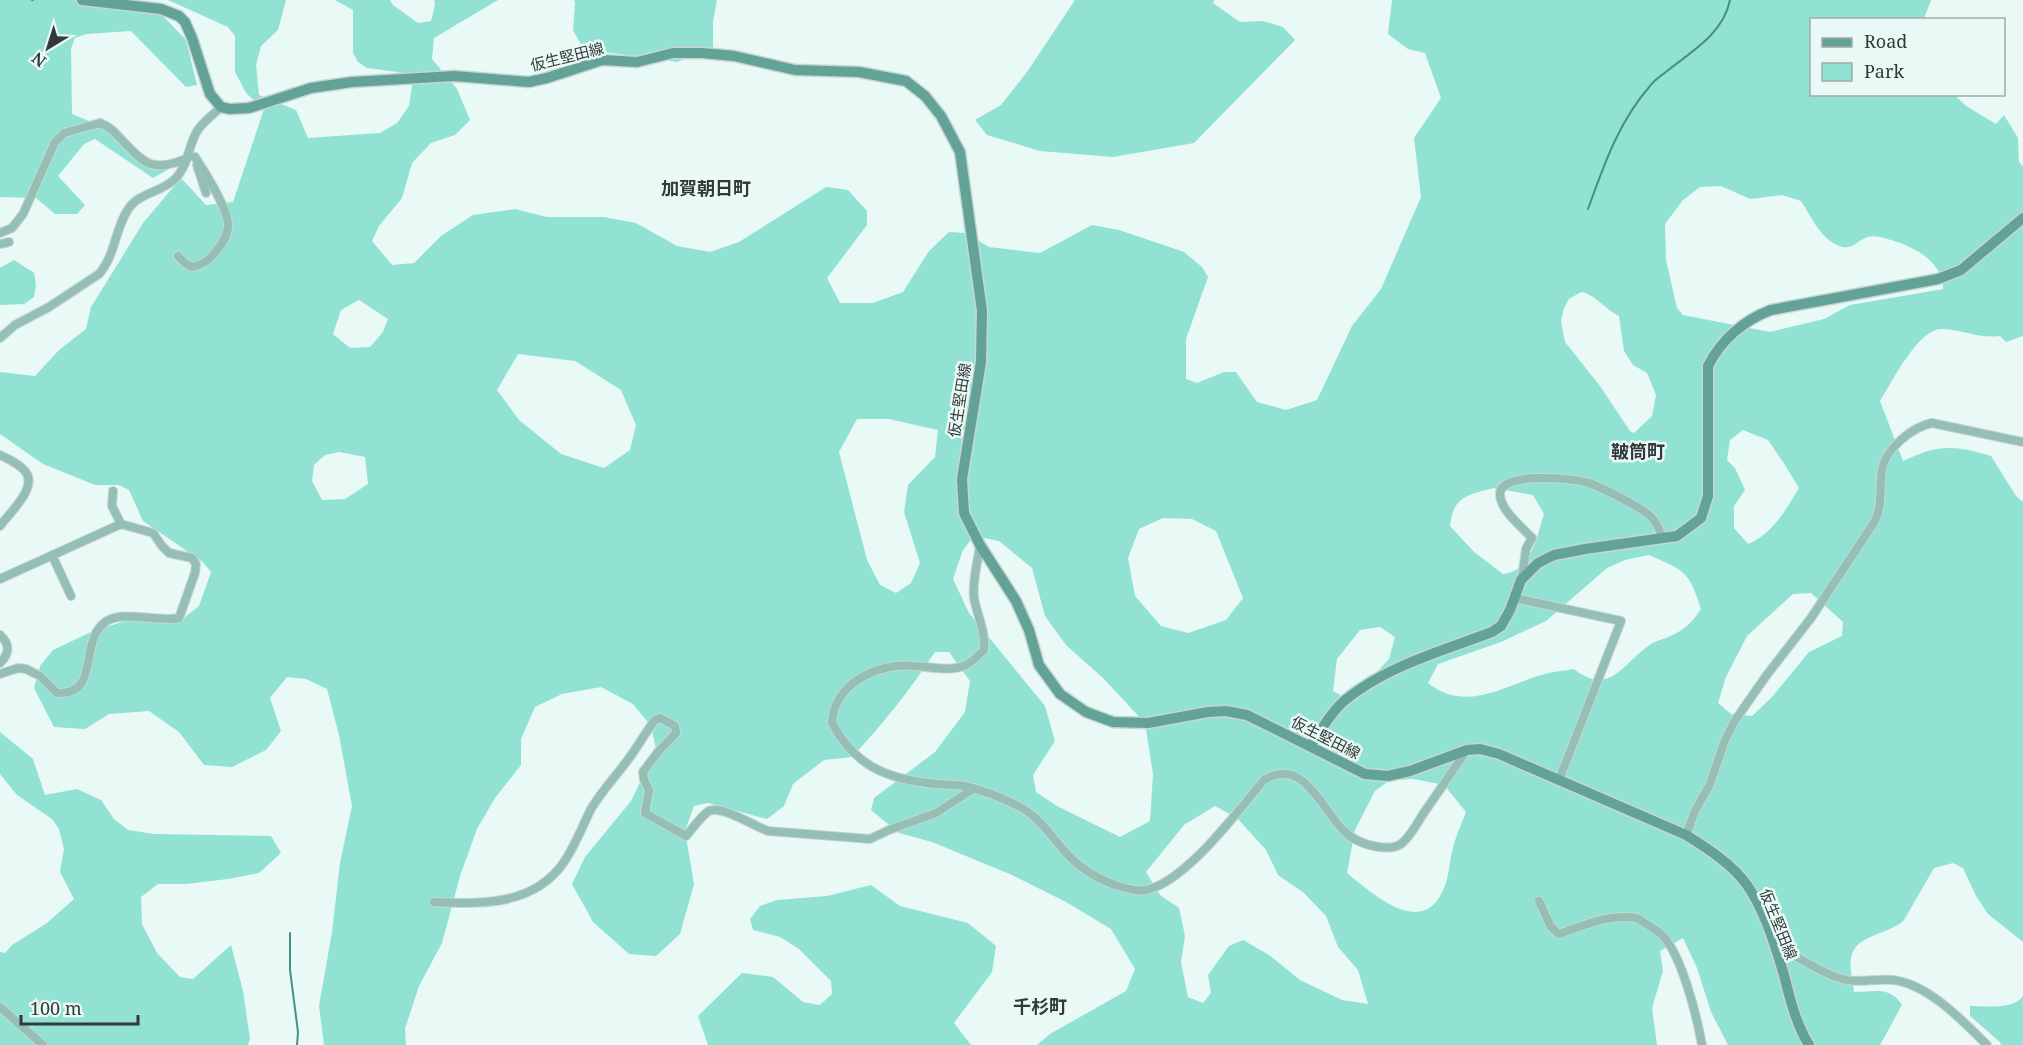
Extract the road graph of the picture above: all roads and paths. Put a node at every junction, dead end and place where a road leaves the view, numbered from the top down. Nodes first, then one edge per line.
1 (82, 0) edge
2 (221, 106) junction
3 (191, 157) junction
4 (206, 193) dead end
5 (2023, 218) edge
6 (0, 233) edge
7 (178, 256) dead end
8 (0, 338) edge
9 (2023, 442) edge
10 (0, 455) edge
11 (113, 491) dead end
12 (121, 524) junction
13 (0, 526) edge
14 (1663, 538) junction
15 (980, 545) junction
16 (52, 555) junction
17 (0, 579) edge
18 (1521, 580) junction
19 (70, 596) dead end
20 (1514, 598) junction
21 (0, 635) edge
22 (0, 663) edge
23 (0, 674) edge
24 (1310, 746) junction
25 (1467, 750) junction
26 (1559, 780) junction
27 (973, 789) junction
28 (1686, 835) junction
29 (1539, 901) dead end
30 (434, 902) dead end
31 (1775, 946) junction
32 (0, 1008) edge
33 (43, 1045) edge
34 (1702, 1045) edge
35 (1809, 1045) edge
36 (1987, 1045) edge

1 - 2 main road
2 - 3 street
2 - 15 main road, 仮生堅田線
3 - 4 street
3 - 6 street
3 - 7 street
3 - 8 street
5 - 14 main road
9 - 28 street
10 - 13 street
11 - 12 street
12 - 16 street
12 - 23 street
14 - 18 main road
14 - 18 street
15 - 24 main road, 仮生堅田線
15 - 27 street
16 - 17 street
16 - 19 street
18 - 20 main road
20 - 24 main road
20 - 26 street
21 - 22 street
24 - 25 main road, 仮生堅田線
25 - 26 main road, 仮生堅田線
25 - 27 street
26 - 28 main road, 仮生堅田線
27 - 30 street
28 - 31 main road, 仮生堅田線
29 - 34 street
31 - 35 main road, 仮生堅田線
31 - 36 street
32 - 33 street

